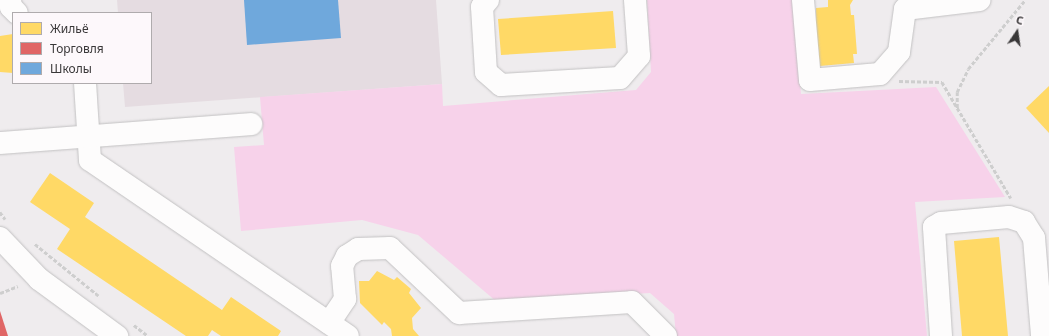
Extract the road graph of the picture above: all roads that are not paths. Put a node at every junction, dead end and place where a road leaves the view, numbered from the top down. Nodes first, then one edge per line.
1 (10, 0) edge
2 (488, 0) edge
3 (635, 0) edge
4 (803, 0) edge
5 (979, 0) edge
6 (16, 12) edge
7 (84, 84) edge
8 (251, 124) dead end
9 (88, 138) junction
10 (0, 143) edge
11 (4, 229) edge
12 (329, 323) junction
13 (123, 328) edge
14 (348, 336) edge
15 (666, 336) edge
16 (940, 336) edge
17 (1042, 336) edge

1 - 6 street
2 - 3 street
4 - 5 street
7 - 9 street
8 - 9 street
9 - 10 street
9 - 12 street
11 - 13 street
12 - 14 street
12 - 15 street
16 - 17 street

